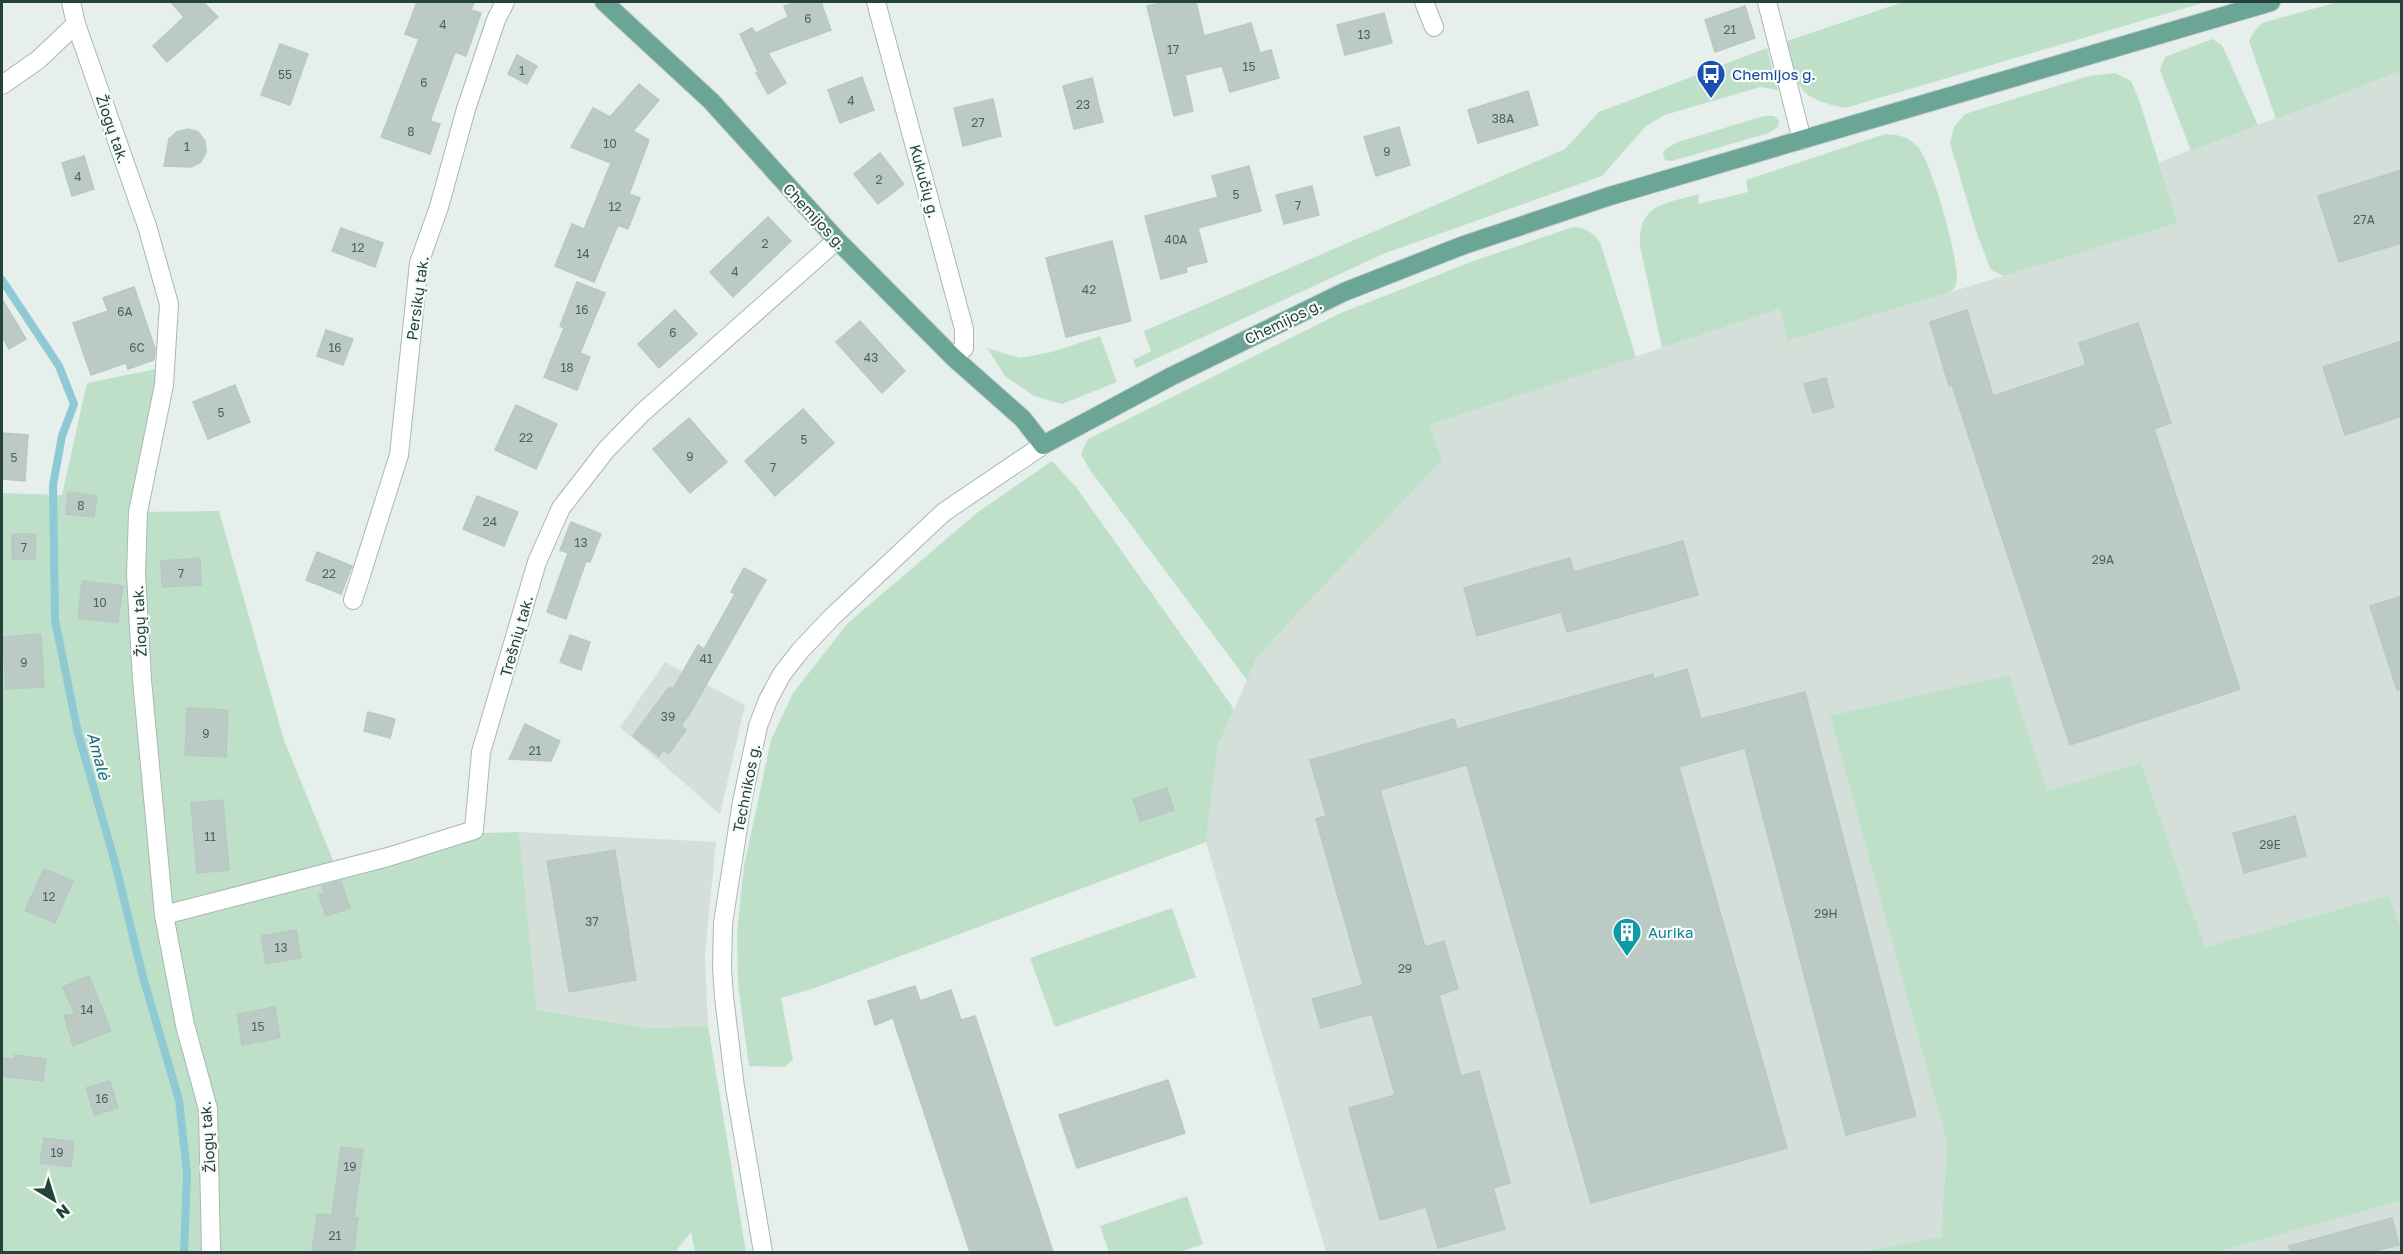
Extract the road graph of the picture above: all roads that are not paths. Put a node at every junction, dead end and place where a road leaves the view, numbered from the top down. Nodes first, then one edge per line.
1 (71, 2) edge
2 (505, 2) edge
3 (604, 2) edge
4 (876, 2) edge
5 (1424, 2) edge
6 (1767, 2) edge
7 (2271, 2) edge
8 (76, 24) junction
9 (1434, 27) dead end
10 (2, 85) edge
11 (1802, 140) junction
12 (837, 240) junction
13 (953, 357) junction
14 (1043, 445) junction
15 (353, 600) dead end
16 (164, 915) junction
17 (211, 1252) edge
18 (763, 1252) edge

1 - 8 street, Žiogų tak.
2 - 15 street, Persikų tak.
3 - 12 main road, Chemijos g.
4 - 13 street, Kukučių g.
5 - 9 street
6 - 11 street
7 - 11 main road, Chemijos g.
8 - 10 street
8 - 16 street, Žiogų tak.
11 - 14 main road, Chemijos g.
12 - 13 main road, Chemijos g.
12 - 16 street, Trešnių tak.
13 - 14 main road, Chemijos g.
14 - 18 street, Technikos g.
16 - 17 street, Žiogų tak.

